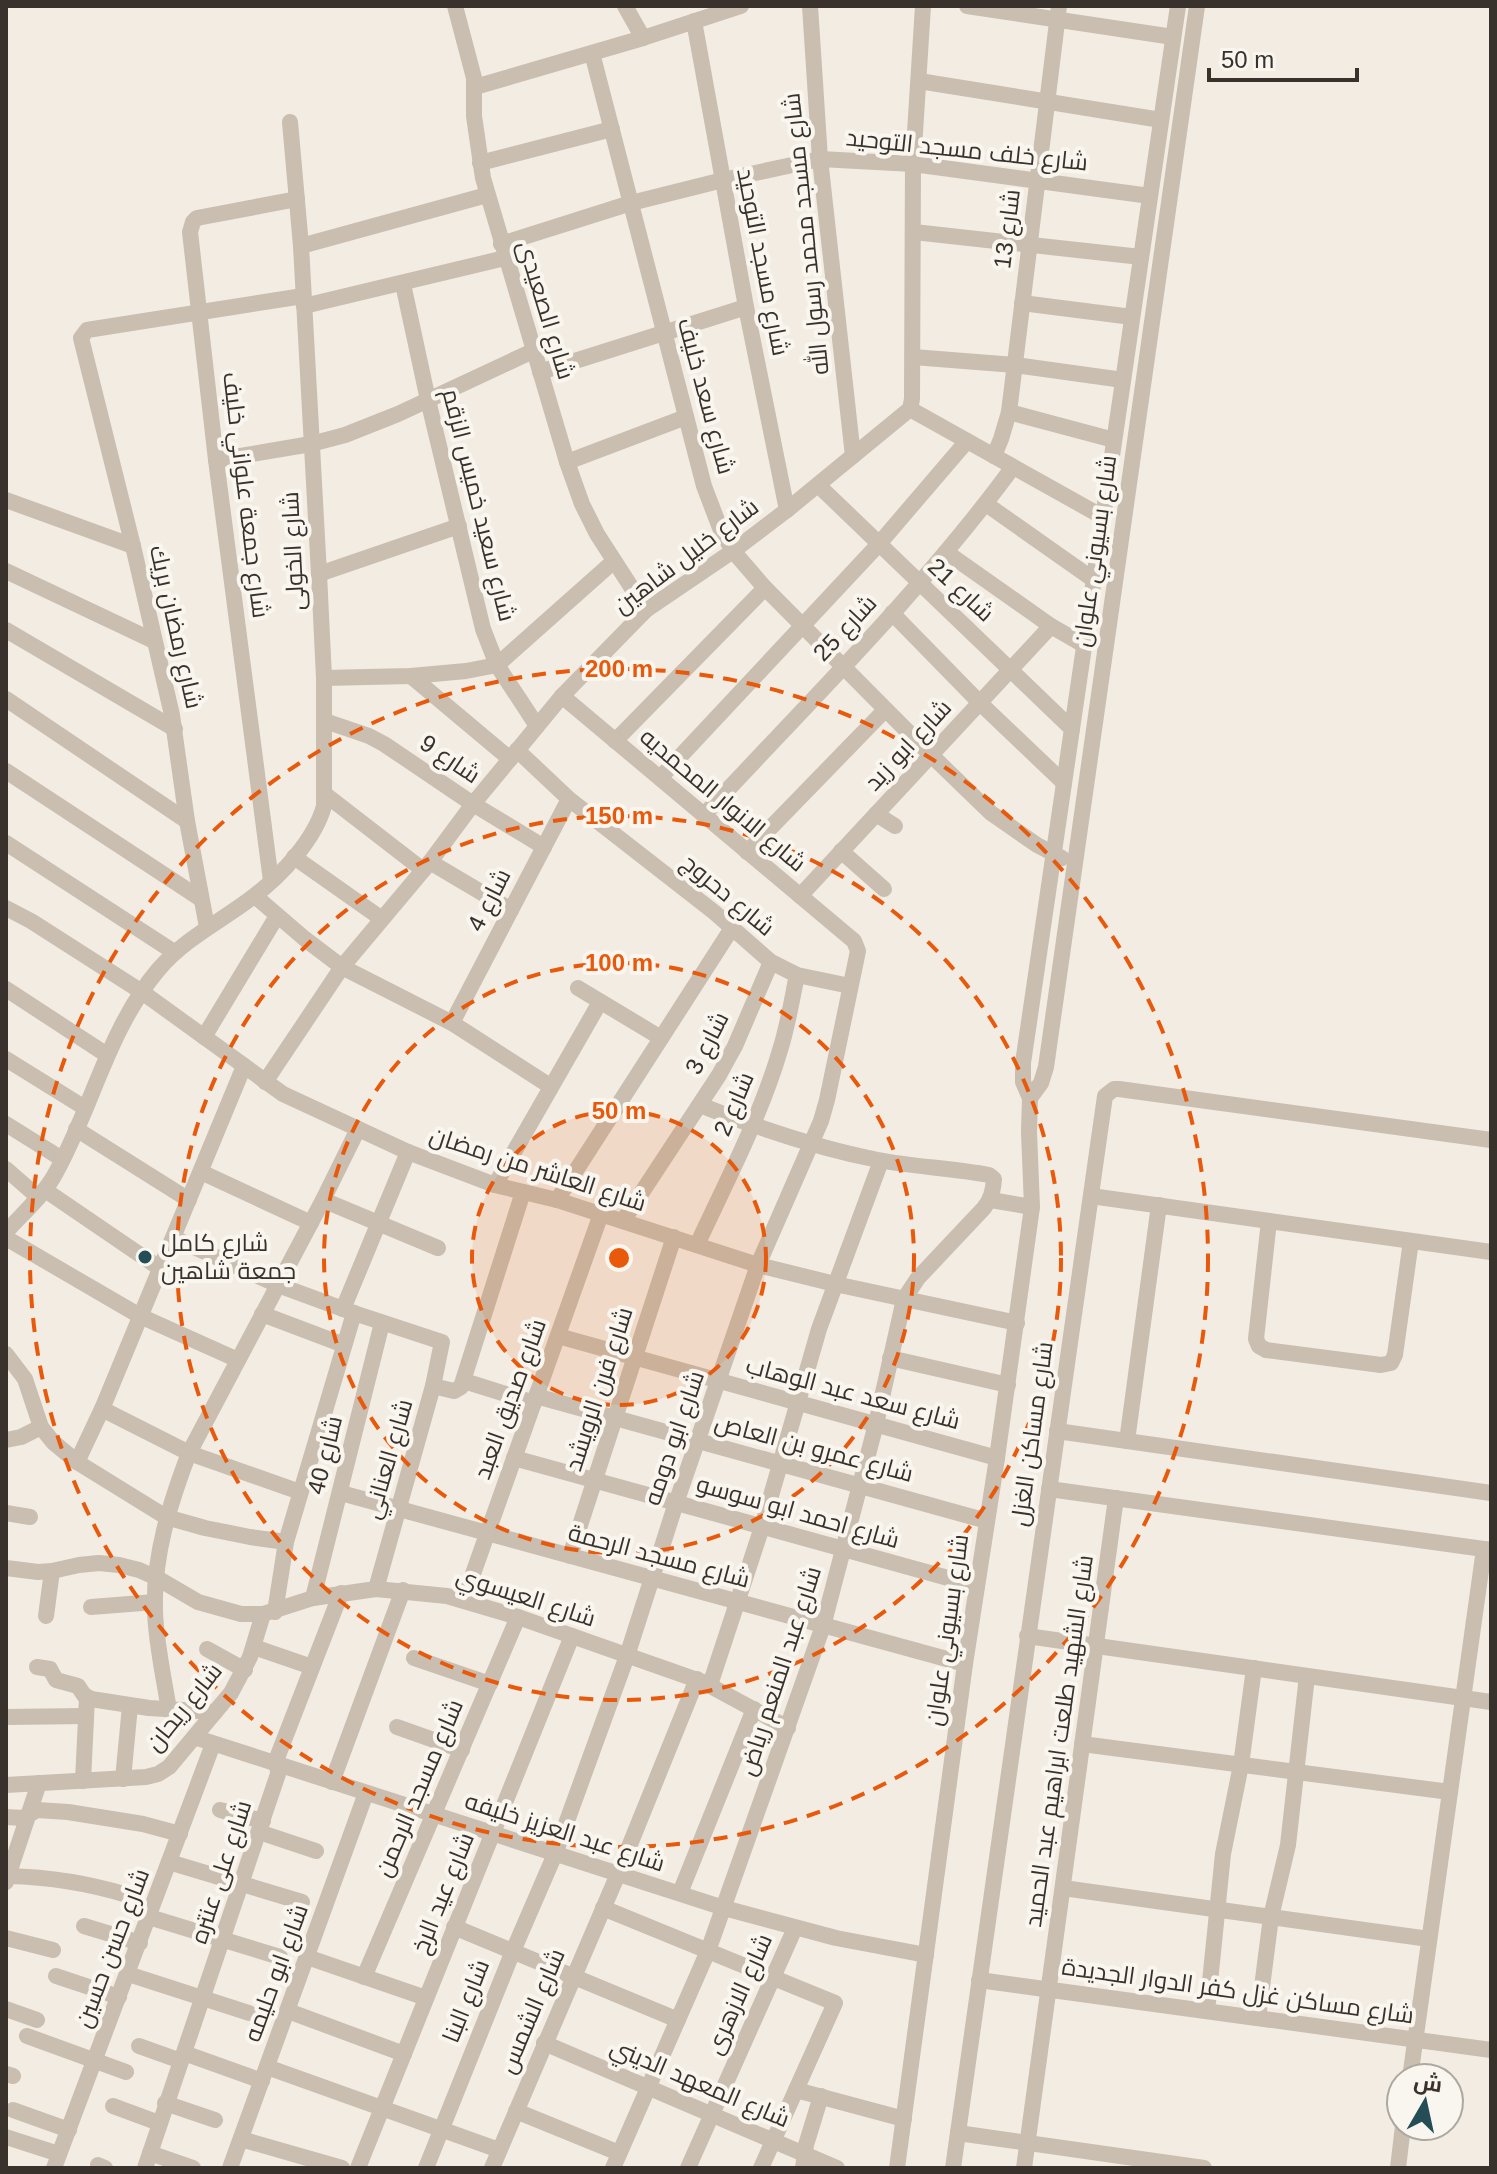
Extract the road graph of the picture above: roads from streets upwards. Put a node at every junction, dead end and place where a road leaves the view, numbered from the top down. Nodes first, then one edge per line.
1 (455, 6) edge
2 (625, 6) edge
3 (741, 6) edge
4 (810, 6) edge
5 (923, 6) edge
6 (967, 6) edge
7 (1178, 6) edge
8 (1197, 6) edge
9 (716, 9) edge
10 (1058, 13) edge
11 (694, 21) junction
12 (1173, 37) junction
13 (643, 38) junction
14 (592, 53) junction
15 (919, 81) junction
16 (475, 87) junction
17 (1047, 101) junction
18 (1161, 120) junction
19 (290, 122) dead end
20 (612, 129) junction
21 (820, 159) junction
22 (480, 163) junction
23 (913, 164) junction
24 (723, 180) junction
25 (1037, 182) junction
26 (487, 195) junction
27 (1150, 196) junction
28 (297, 199) junction
29 (631, 203) junction
30 (914, 232) junction
31 (1029, 245) junction
32 (301, 246) junction
33 (503, 251) junction
34 (1141, 257) junction
35 (403, 284) junction
36 (304, 301) junction
37 (1022, 303) junction
38 (746, 307) junction
39 (199, 311) junction
40 (1132, 317) junction
41 (664, 332) junction
42 (81, 341) joint
43 (533, 351) junction
44 (913, 357) junction
45 (1015, 365) junction
46 (540, 372) junction
47 (1123, 380) junction
48 (428, 400) junction
49 (910, 409) junction
50 (1009, 412) junction
51 (686, 417) junction
52 (1114, 440) junction
53 (967, 441) junction
54 (311, 444) junction
55 (853, 456) junction
56 (994, 456) junction
57 (216, 460) junction
58 (567, 462) junction
59 (1013, 467) junction
60 (818, 485) junction
61 (6, 500) edge
62 (986, 504) junction
63 (787, 510) junction
64 (1103, 517) junction
65 (459, 526) junction
66 (878, 545) junction
67 (133, 546) junction
68 (733, 551) junction
69 (946, 552) junction
70 (614, 561) junction
71 (6, 571) edge
72 (319, 574) junction
73 (1094, 580) junction
74 (919, 583) junction
75 (765, 588) junction
76 (646, 610) junction
77 (892, 613) junction
78 (803, 626) junction
79 (1051, 626) junction
80 (6, 630) edge
81 (154, 641) junction
82 (1084, 645) junction
83 (497, 665) junction
84 (843, 666) junction
85 (1010, 670) junction
86 (411, 676) junction
87 (324, 678) junction
88 (562, 696) junction
89 (6, 699) edge
90 (980, 703) junction
91 (885, 710) junction
92 (325, 721) junction
93 (537, 726) junction
94 (175, 729) junction
95 (1072, 729) junction
96 (615, 741) junction
97 (513, 755) junction
98 (931, 755) junction
99 (6, 771) edge
100 (660, 778) junction
101 (1064, 783) junction
102 (326, 795) junction
103 (569, 799) junction
104 (473, 804) junction
105 (876, 814) junction
106 (704, 815) junction
107 (187, 821) junction
108 (895, 826) dead end
109 (6, 843) edge
110 (544, 847) junction
111 (841, 851) junction
112 (747, 852) junction
113 (1053, 855) junction
114 (294, 857) junction
115 (1075, 862) junction
116 (427, 866) junction
117 (271, 881) junction
118 (884, 889) dead end
119 (255, 896) junction
120 (800, 896) junction
121 (201, 899) junction
122 (6, 908) edge
123 (511, 910) junction
124 (277, 916) junction
125 (382, 919) junction
126 (207, 927) junction
127 (732, 928) junction
128 (854, 941) joint
129 (174, 952) junction
130 (771, 962) junction
131 (342, 967) junction
132 (797, 975) junction
133 (850, 986) junction
134 (578, 988) dead end
135 (6, 989) edge
136 (142, 992) junction
137 (600, 1002) junction
138 (452, 1023) junction
139 (204, 1037) junction
140 (661, 1038) junction
141 (107, 1055) junction
142 (6, 1059) edge
143 (244, 1066) junction
144 (265, 1082) junction
145 (550, 1086) junction
146 (1030, 1098) junction
147 (700, 1105) junction
148 (85, 1108) junction
149 (6, 1124) edge
150 (752, 1126) junction
151 (76, 1129) junction
152 (358, 1129) junction
153 (1491, 1140) edge
154 (812, 1144) junction
155 (408, 1152) junction
156 (62, 1159) junction
157 (881, 1161) junction
158 (6, 1169) edge
159 (201, 1172) junction
160 (495, 1185) junction
161 (523, 1192) junction
162 (42, 1193) junction
163 (1091, 1196) junction
164 (189, 1200) junction
165 (323, 1200) junction
166 (557, 1200) junction
167 (991, 1200) junction
168 (1159, 1205) junction
169 (1032, 1207) junction
170 (601, 1214) junction
171 (623, 1221) junction
172 (1269, 1221) junction
173 (311, 1223) junction
174 (379, 1223) junction
175 (6, 1232) edge
176 (674, 1237) junction
177 (6, 1238) edge
178 (174, 1238) junction
179 (1411, 1241) junction
180 (697, 1245) junction
181 (438, 1248) dead end
182 (1491, 1252) edge
183 (758, 1265) junction
184 (161, 1269) junction
185 (835, 1284) junction
186 (278, 1285) junction
187 (904, 1299) junction
188 (349, 1311) junction
189 (262, 1314) junction
190 (140, 1316) junction
191 (382, 1323) junction
192 (1017, 1323) junction
193 (558, 1336) junction
194 (344, 1345) junction
195 (6, 1354) edge
196 (635, 1357) junction
197 (890, 1358) junction
198 (238, 1360) junction
199 (464, 1381) junction
200 (719, 1381) junction
201 (1008, 1385) junction
202 (433, 1386) junction
203 (535, 1400) junction
204 (798, 1402) junction
205 (102, 1409) junction
206 (615, 1418) junction
207 (876, 1424) junction
208 (41, 1427) junction
209 (1057, 1431) junction
210 (6, 1440) edge
211 (698, 1441) junction
212 (1127, 1441) junction
213 (189, 1453) junction
214 (514, 1458) junction
215 (997, 1458) junction
216 (77, 1462) junction
217 (781, 1464) junction
218 (595, 1481) junction
219 (861, 1486) junction
220 (1491, 1486) edge
221 (1049, 1489) junction
222 (300, 1492) junction
223 (341, 1493) junction
224 (1491, 1493) edge
225 (1116, 1498) junction
226 (676, 1503) junction
227 (399, 1509) junction
228 (6, 1513) edge
229 (30, 1517) dead end
230 (166, 1517) junction
231 (987, 1521) junction
232 (762, 1527) junction
233 (488, 1533) junction
234 (286, 1542) junction
235 (845, 1550) junction
236 (1487, 1550) edge
237 (570, 1556) junction
238 (6, 1568) edge
239 (52, 1571) junction
240 (157, 1578) junction
241 (652, 1579) junction
242 (977, 1586) junction
243 (376, 1589) junction
244 (403, 1590) junction
245 (341, 1593) junction
246 (313, 1598) junction
247 (464, 1599) junction
248 (155, 1602) junction
249 (738, 1603) junction
250 (91, 1607) dead end
251 (269, 1613) junction
252 (46, 1616) dead end
253 (518, 1617) junction
254 (823, 1626) junction
255 (572, 1636) junction
256 (1027, 1636) junction
257 (1096, 1646) junction
258 (254, 1647) junction
259 (207, 1649) dead end
260 (627, 1656) junction
261 (414, 1658) dead end
262 (965, 1664) junction
263 (37, 1667) dead end
264 (312, 1667) junction
265 (1254, 1668) junction
266 (245, 1670) junction
267 (1307, 1676) junction
268 (703, 1682) junction
269 (490, 1684) junction
270 (87, 1698) junction
271 (1463, 1698) junction
272 (1491, 1702) edge
273 (130, 1706) junction
274 (754, 1709) junction
275 (169, 1710) junction
276 (215, 1712) junction
277 (86, 1716) junction
278 (6, 1717) edge
279 (397, 1727) dead end
280 (788, 1728) junction
281 (194, 1737) junction
282 (213, 1744) junction
283 (1082, 1744) junction
284 (462, 1750) junction
285 (277, 1765) junction
286 (1241, 1765) junction
287 (1296, 1772) junction
288 (123, 1779) junction
289 (83, 1781) junction
290 (332, 1782) junction
291 (39, 1783) junction
292 (6, 1785) edge
293 (1450, 1792) junction
294 (366, 1793) junction
295 (220, 1810) dead end
296 (28, 1815) junction
297 (434, 1815) junction
298 (6, 1817) edge
299 (261, 1827) junction
300 (180, 1834) junction
301 (492, 1834) junction
302 (316, 1851) dead end
303 (555, 1854) junction
304 (169, 1862) junction
305 (618, 1874) junction
306 (7, 1879) edge
307 (242, 1884) junction
308 (1063, 1888) junction
309 (680, 1893) junction
310 (127, 1895) dead end
311 (302, 1902) dead end
312 (603, 1908) junction
313 (724, 1908) junction
314 (1219, 1910) junction
315 (149, 1917) junction
316 (1271, 1917) junction
317 (84, 1926) dead end
318 (454, 1927) junction
319 (795, 1928) junction
320 (6, 1938) edge
321 (1429, 1939) junction
322 (223, 1940) junction
323 (140, 1943) junction
324 (53, 1950) dead end
325 (513, 1951) junction
326 (708, 1951) junction
327 (926, 1955) junction
328 (280, 1957) dead end
329 (307, 1957) junction
330 (128, 1974) junction
331 (573, 1975) junction
332 (56, 1976) dead end
333 (364, 1977) junction
334 (773, 1977) junction
335 (979, 1980) junction
336 (1049, 1990) junction
337 (119, 1997) junction
338 (426, 1998) junction
339 (203, 1999) junction
340 (6, 2009) edge
341 (288, 2011) junction
342 (1207, 2011) junction
343 (249, 2013) dead end
344 (1258, 2018) junction
345 (37, 2020) dead end
346 (678, 2020) junction
347 (27, 2036) dead end
348 (1415, 2040) junction
349 (544, 2043) junction
350 (139, 2046) dead end
351 (1491, 2050) edge
352 (404, 2054) junction
353 (182, 2057) junction
354 (95, 2061) junction
355 (1412, 2062) edge
356 (126, 2072) dead end
357 (265, 2074) junction
358 (649, 2087) junction
359 (796, 2090) junction
360 (821, 2096) junction
361 (165, 2103) junction
362 (113, 2106) dead end
363 (382, 2109) junction
364 (13, 2110) dead end
365 (516, 2111) junction
366 (711, 2113) junction
367 (904, 2119) junction
368 (215, 2120) dead end
369 (159, 2123) junction
370 (69, 2130) junction
371 (441, 2130) junction
372 (958, 2133) junction
373 (6, 2137) edge
374 (241, 2139) junction
375 (774, 2140) junction
376 (1401, 2142) edge
377 (1028, 2143) junction
378 (499, 2150) junction
379 (147, 2160) edge
380 (57, 2161) edge
381 (616, 2161) edge
382 (804, 2161) edge
383 (193, 2168) edge
384 (230, 2168) edge
385 (342, 2168) edge
386 (358, 2168) edge
387 (426, 2168) edge
388 (492, 2168) edge
389 (688, 2168) edge
390 (761, 2168) edge
391 (837, 2168) edge
392 (897, 2168) edge
393 (953, 2168) edge
394 (1024, 2168) edge
395 (1204, 2168) edge
396 (1398, 2168) edge

1 - 16 street, شارع الصعيدى
2 - 13 street
3 - 9 street
4 - 21 street, شارع مسجد محمد رسول الله
5 - 15 street
6 - 10 street
7 - 12 street, شارع بسيوني علوان
8 - 115 street, شارع بسيوني علوان
9 - 11 street
10 - 12 street
10 - 17 street, شارع 13
11 - 13 street
11 - 24 street, شارع مسجد التوحيد
12 - 18 street, شارع بسيوني علوان
13 - 14 street
14 - 16 street
14 - 20 street, شارع سعد خليف
15 - 17 street
15 - 23 street
16 - 22 street, شارع الصعيدى
17 - 18 street
17 - 25 street, شارع 13
18 - 27 street, شارع بسيوني علوان
19 - 28 street, شارع الخولى
20 - 22 street
20 - 29 street, شارع سعد خليف
21 - 23 street, شارع خلف مسجد التوحيد
21 - 24 street, شارع خلف مسجد التوحيد
21 - 55 street, شارع مسجد محمد رسول الله
22 - 26 street, شارع الصعيدى
23 - 25 street, شارع خلف مسجد التوحيد
23 - 30 street
24 - 29 street, شارع خلف مسجد التوحيد
24 - 38 street, شارع مسجد التوحيد
25 - 27 street, شارع خلف مسجد التوحيد
25 - 31 street, شارع 13
26 - 32 street
26 - 33 street, شارع الصعيدى
27 - 34 street, شارع بسيوني علوان
28 - 32 street, شارع الخولى
28 - 39 street, شارع جمعة علواني خليف
29 - 33 street, شارع خلف مسجد التوحيد
29 - 41 street, شارع سعد خليف
30 - 31 street
30 - 44 street
31 - 34 street
31 - 37 street, شارع 13
32 - 36 street, شارع الخولى
33 - 35 street, شارع خلف مسجد التوحيد
33 - 43 street, شارع الصعيدى
34 - 40 street, شارع بسيوني علوان
35 - 36 street, شارع خلف مسجد التوحيد
35 - 48 street, شارع سعيد خميس الزقم
36 - 39 street, شارع خلف مسجد التوحيد
36 - 54 street, شارع الخولى
37 - 40 street
37 - 45 street, شارع 13
38 - 41 street
38 - 63 street, شارع مسجد التوحيد
39 - 42 street, شارع خلف مسجد التوحيد
39 - 57 street, شارع جمعة علواني خليف
40 - 47 street, شارع بسيوني علوان
41 - 46 street
41 - 51 street, شارع سعد خليف
42 - 67 street, شارع رمضان بريك
43 - 46 street, شارع الصعيدى
43 - 48 street
44 - 45 street
44 - 49 street
45 - 47 street
45 - 50 street, شارع 13
46 - 58 street, شارع الصعيدى
47 - 52 street, شارع بسيوني علوان
48 - 54 street
48 - 65 street, شارع سعيد خميس الزقم
49 - 53 street
49 - 55 street, شارع خليل شاهين
50 - 52 street
50 - 56 street, شارع 13
51 - 58 street
51 - 68 street, شارع سعد خليف
52 - 64 street, شارع بسيوني علوان
53 - 56 street
53 - 66 street
54 - 57 street
54 - 72 street, شارع الخولى
55 - 60 street, شارع خليل شاهين
56 - 59 street
57 - 117 street, شارع جمعة علواني خليف
58 - 70 street, شارع الصعيدى
59 - 62 street, شارع 25
59 - 64 street
60 - 63 street, شارع خليل شاهين
60 - 66 street, شارع 21
61 - 67 street
62 - 69 street, شارع 25
62 - 73 street
63 - 68 street, شارع خليل شاهين
64 - 73 street, شارع بسيوني علوان
65 - 72 street
65 - 83 street, شارع سعيد خميس الزقم
66 - 74 street, شارع 21
66 - 78 street
67 - 81 street, شارع رمضان بريك
68 - 75 street, شارع سعد خليف
68 - 76 street, شارع خليل شاهين
69 - 74 street, شارع 25
69 - 79 street
70 - 76 street, شارع الصعيدى
70 - 83 street
71 - 81 street
72 - 87 street, شارع الخولى
73 - 82 street, شارع بسيوني علوان
74 - 77 street, شارع 25
74 - 85 street, شارع 21
75 - 78 street, شارع سعد خليف
75 - 96 street
76 - 88 street, شارع خليل شاهين
77 - 84 street, شارع 25
77 - 90 street
78 - 84 street, شارع سعد خليف
78 - 100 street
79 - 82 street
79 - 85 street, شارع ابو زيد
80 - 94 street
81 - 94 street, شارع رمضان بريك
82 - 95 street, شارع بسيوني علوان
83 - 86 street
83 - 93 street, شارع سعيد خميس الزقم
84 - 91 street, شارع سعد خليف
84 - 106 street, شارع 25
85 - 90 street, شارع ابو زيد
85 - 95 street, شارع 21
86 - 87 street
86 - 97 street, شارع دحروج
87 - 92 street, شارع الخولى
88 - 93 street, شارع خليل شاهين
88 - 96 street, شارع الانوار المحمديه
89 - 107 street
90 - 98 street, شارع ابو زيد
90 - 101 street
91 - 98 street, شارع سعد خليف
91 - 112 street
92 - 102 street, شارع الخولى
92 - 104 street, شارع 9
93 - 97 street, شارع خليل شاهين
94 - 107 street, شارع رمضان بريك
95 - 101 street, شارع بسيوني علوان
96 - 100 street, شارع الانوار المحمديه
97 - 103 street, شارع دحروج
97 - 104 street, شارع خليل شاهين
98 - 105 street, شارع ابو زيد
98 - 113 street, شارع سعد خليف
99 - 121 street
100 - 106 street, شارع الانوار المحمديه
101 - 113 street, شارع بسيوني علوان
102 - 114 street, شارع الخولى
102 - 116 street
103 - 110 street, شارع 4
103 - 127 street, شارع دحروج
104 - 110 street, شارع 9
104 - 116 street, شارع خليل شاهين
105 - 108 street
105 - 111 street, شارع ابو زيد
106 - 112 street, شارع الانوار المحمديه
107 - 121 street, شارع رمضان بريك
109 - 129 street
110 - 123 street, شارع 4
111 - 118 street
111 - 120 street, شارع ابو زيد
112 - 120 street, شارع الانوار المحمديه
113 - 115 street, شارع سعد خليف
113 - 146 street, شارع بسيوني علوان
114 - 117 street, شارع الخولى
114 - 125 street
115 - 146 street, شارع بسيوني علوان
116 - 123 street
116 - 125 street, شارع خليل شاهين
117 - 119 street, شارع الخولى
119 - 124 street
119 - 126 street, شارع الخولى
120 - 128 street, شارع الانوار المحمديه
121 - 126 street, شارع رمضان بريك
122 - 136 street, شارع العاشر من رمضان
123 - 138 street, شارع 4
124 - 131 street
124 - 139 street
125 - 131 street, شارع خليل شاهين
126 - 129 street, شارع الخولى
127 - 130 street, شارع دحروج
127 - 140 street
128 - 133 street, شارع ابو دومه
129 - 136 street, شارع الخولى
130 - 132 street, شارع دحروج
130 - 147 street, شارع 3
131 - 138 street
131 - 144 street, شارع خليل شاهين
132 - 133 street, شارع دحروج
132 - 150 street, شارع 2
133 - 154 street, شارع ابو دومه
134 - 137 street
135 - 141 street
136 - 139 street, شارع العاشر من رمضان
136 - 141 street, شارع الخولى
137 - 140 street
137 - 145 street
138 - 145 street
139 - 143 street, شارع العاشر من رمضان
140 - 166 street
141 - 148 street, شارع الخولى
142 - 148 street
143 - 144 street, شارع العاشر من رمضان
143 - 159 street
144 - 152 street, شارع العاشر من رمضان
145 - 160 street
146 - 169 street, شارع بسيوني علوان
147 - 150 street
147 - 171 street, شارع 3
148 - 151 street, شارع الخولى
149 - 156 street
150 - 154 street
150 - 180 street, شارع 2
151 - 156 street, شارع الخولى
151 - 164 street
152 - 155 street, شارع العاشر من رمضان
152 - 165 street
153 - 163 street, شارع مساكن الغزل
154 - 157 street
154 - 183 street, شارع ابو دومه
155 - 160 street, شارع العاشر من رمضان
155 - 174 street, شارع ريحان
156 - 162 street, شارع الخولى
157 - 167 street
157 - 185 street, شارع الشمس
158 - 162 street
159 - 164 street
159 - 173 street
160 - 161 street, شارع العاشر من رمضان
161 - 166 street, شارع العاشر من رمضان
161 - 199 street
162 - 175 street, شارع الخولى
162 - 184 street
163 - 168 street
163 - 209 street, شارع مساكن الغزل
164 - 178 street
165 - 173 street
165 - 174 street
166 - 170 street, شارع العاشر من رمضان
167 - 169 street
167 - 187 street, شارع عبد المنعم رياض
168 - 172 street
168 - 212 street
169 - 192 street, شارع بسيوني علوان
170 - 171 street, شارع العاشر من رمضان
170 - 193 street, شارع صديق العبد
171 - 176 street, شارع العاشر من رمضان
172 - 179 street
172 - 179 street
173 - 186 street
174 - 181 street
174 - 188 street, شارع ريحان
176 - 180 street, شارع العاشر من رمضان
176 - 196 street, شارع فرن الرويشد
177 - 190 street
178 - 184 street
178 - 186 street
179 - 182 street
180 - 183 street, شارع العاشر من رمضان
183 - 185 street, شارع العاشر من رمضان
183 - 200 street, شارع ابو دومه
184 - 190 street
185 - 187 street, شارع العاشر من رمضان
185 - 204 street, شارع الشمس
186 - 188 street
186 - 189 street
187 - 192 street, شارع العاشر من رمضان
187 - 197 street, شارع عبد المنعم رياض
188 - 191 street
188 - 194 street, شارع ريحان
189 - 194 street
189 - 198 street
190 - 198 street
190 - 205 street
191 - 202 street, شارع العناني
191 - 223 street, شارع 40
192 - 201 street, شارع بسيوني علوان
193 - 196 street, شارع سعد عبد الوهاب
193 - 203 street, شارع صديق العبد
194 - 222 street, شارع ريحان
195 - 208 street
196 - 200 street, شارع سعد عبد الوهاب
196 - 206 street, شارع فرن الرويشد
197 - 201 street
197 - 207 street, شارع عبد المنعم رياض
198 - 213 street
199 - 202 street
199 - 203 street, شارع عمرو بن العاص
200 - 204 street, شارع سعد عبد الوهاب
200 - 211 street, شارع ابو دومه
201 - 215 street, شارع بسيوني علوان
202 - 227 street, شارع العناني
203 - 206 street, شارع عمرو بن العاص
203 - 214 street, شارع صديق العبد
204 - 207 street, شارع سعد عبد الوهاب
204 - 217 street, شارع الشمس
205 - 213 street
205 - 216 street
206 - 211 street, شارع عمرو بن العاص
206 - 218 street, شارع فرن الرويشد
207 - 215 street, شارع سعد عبد الوهاب
207 - 219 street, شارع عبد المنعم رياض
208 - 210 street
208 - 216 street
209 - 212 street
209 - 221 street, شارع مساكن الغزل
211 - 217 street, شارع عمرو بن العاص
211 - 226 street, شارع ابو دومه
212 - 224 street
213 - 222 street
213 - 230 street
214 - 218 street, شارع احمد ابو سوسو
214 - 233 street, شارع صديق العبد
215 - 231 street, شارع بسيوني علوان
216 - 230 street
217 - 219 street, شارع عمرو بن العاص
217 - 232 street, شارع الشمس
218 - 226 street, شارع احمد ابو سوسو
218 - 237 street, شارع فرن الرويشد
219 - 231 street, شارع عمرو بن العاص
219 - 235 street, شارع عبد المنعم رياض
220 - 224 street
221 - 225 street
221 - 256 street, شارع مساكن الغزل
222 - 234 street, شارع ريحان
223 - 227 street, شارع مسجد الرحمة
223 - 246 street, شارع 40
225 - 236 street
225 - 257 street, شارع الشهيد طلعت ابراهيم عبد الحميد
226 - 232 street, شارع احمد ابو سوسو
226 - 241 street, شارع ابو دومه
227 - 233 street, شارع مسجد الرحمة
227 - 243 street, شارع العناني
228 - 229 street
230 - 234 street
230 - 240 street
231 - 242 street, شارع بسيوني علوان
232 - 235 street, شارع احمد ابو سوسو
232 - 249 street, شارع الشمس
233 - 237 street, شارع مسجد الرحمة
233 - 247 street, شارع صديق العبد
234 - 251 street, شارع ريحان
235 - 242 street, شارع احمد ابو سوسو
235 - 254 street, شارع عبد المنعم رياض
236 - 271 street
237 - 241 street, شارع مسجد الرحمة
238 - 239 street, شارع العيسوي
239 - 240 street, شارع العيسوي
239 - 252 street
240 - 248 street
240 - 251 street, شارع العيسوي
241 - 249 street, شارع مسجد الرحمة
241 - 260 street, شارع ابو دومه
242 - 262 street, شارع بسيوني علوان
243 - 244 street, شارع العيسوي
243 - 245 street, شارع العيسوي
244 - 247 street, شارع العيسوي
244 - 290 street
245 - 246 street, شارع العيسوي
245 - 264 street, شارع على عنتره
246 - 251 street, شارع العيسوي
247 - 253 street, شارع العيسوي
248 - 250 street
248 - 275 street
249 - 254 street, شارع مسجد الرحمة
249 - 268 street, شارع الشمس
251 - 258 street, شارع ريحان
253 - 255 street, شارع العيسوي
253 - 269 street, شارع مسجد الرحمن
254 - 262 street, شارع مسجد الرحمة
254 - 280 street, شارع عبد المنعم رياض
255 - 260 street, شارع العيسوي
255 - 301 street, شارع عيد الرخ
256 - 257 street
256 - 335 street, شارع مساكن الغزل
257 - 265 street
257 - 283 street, شارع الشهيد طلعت ابراهيم عبد الحميد
258 - 264 street
258 - 266 street, شارع ريحان
259 - 266 street
260 - 268 street, شارع العيسوي
260 - 303 street, شارع ابو دومه
261 - 269 street
262 - 327 street, شارع بسيوني علوان
263 - 270 street
264 - 285 street, شارع على عنتره
265 - 267 street
265 - 286 street
266 - 276 street, شارع ريحان
267 - 271 street
267 - 287 street
268 - 274 street, شارع العيسوي
268 - 305 street, شارع الشمس
269 - 284 street, شارع مسجد الرحمن
270 - 273 street
270 - 277 street
271 - 272 street
271 - 293 street
273 - 275 street
273 - 288 street
274 - 280 street, شارع العيسوي
274 - 309 street
275 - 276 street
276 - 281 street, شارع ريحان
277 - 278 street
277 - 289 street
279 - 284 street
280 - 313 street, شارع عبد المنعم رياض
281 - 282 street, شارع عبد العزيز خليفه
281 - 288 street, شارع ريحان
282 - 285 street, شارع عبد العزيز خليفه
282 - 300 street, شارع حسن حسين
283 - 286 street
283 - 308 street, شارع الشهيد طلعت ابراهيم عبد الحميد
284 - 297 street, شارع مسجد الرحمن
285 - 290 street, شارع عبد العزيز خليفه
285 - 299 street, شارع على عنتره
286 - 287 street
286 - 314 street
287 - 293 street
287 - 316 street
288 - 289 street, شارع ريحان
289 - 291 street, شارع ريحان
290 - 294 street, شارع عبد العزيز خليفه
291 - 292 street, شارع ريحان
291 - 296 street
293 - 321 street
294 - 297 street, شارع عبد العزيز خليفه
294 - 329 street, شارع ابو حليمه
295 - 299 street
296 - 298 street
296 - 300 street
296 - 306 street
297 - 301 street, شارع عبد العزيز خليفه
297 - 333 street, شارع مسجد الرحمن
299 - 302 street
299 - 307 street, شارع على عنتره
300 - 304 street, شارع حسن حسين
301 - 303 street, شارع عبد العزيز خليفه
301 - 318 street, شارع عيد الرخ
303 - 305 street, شارع عبد العزيز خليفه
303 - 325 street, شارع البنا
304 - 307 street
304 - 315 street, شارع حسن حسين
305 - 309 street, شارع عبد العزيز خليفه
305 - 312 street, شارع الشمس
306 - 310 street
307 - 311 street
307 - 322 street, شارع على عنتره
308 - 314 street
308 - 336 street, شارع الشهيد طلعت ابراهيم عبد الحميد
309 - 313 street, شارع عبد العزيز خليفه
312 - 326 street
312 - 331 street, شارع الشمس
313 - 319 street, شارع عبد العزيز خليفه
313 - 326 street, شارع عبد المنعم رياض
314 - 316 street
314 - 342 street
315 - 322 street
315 - 323 street, شارع حسن حسين
316 - 321 street
316 - 344 street
317 - 323 street
318 - 325 street
318 - 338 street, شارع عيد الرخ
319 - 327 street, شارع عبد العزيز خليفه
319 - 334 street, شارع الازهرى
320 - 324 street
321 - 348 street
322 - 328 street
322 - 339 street, شارع على عنتره
323 - 330 street, شارع حسن حسين
325 - 331 street
325 - 371 street, شارع البنا
326 - 334 street
326 - 346 street, شارع عبد المنعم رياض
327 - 367 street, شارع بسيوني علوان
329 - 333 street
329 - 341 street, شارع ابو حليمه
330 - 337 street, شارع حسن حسين
330 - 339 street
331 - 346 street
331 - 349 street, شارع الشمس
332 - 337 street
333 - 338 street
334 - 359 street
334 - 366 street, شارع الازهرى
335 - 336 street, شارع مساكن غزل كفر الدوار الجديدة
335 - 372 street, شارع مساكن الغزل
336 - 342 street, شارع مساكن غزل كفر الدوار الجديدة
336 - 377 street, شارع الشهيد طلعت ابراهيم عبد الحميد
337 - 354 street, شارع حسن حسين
338 - 352 street, شارع عيد الرخ
339 - 343 street
339 - 353 street, شارع على عنتره
340 - 345 street
341 - 352 street
341 - 357 street, شارع ابو حليمه
342 - 344 street, شارع مساكن غزل كفر الدوار الجديدة
344 - 348 street, شارع مساكن غزل كفر الدوار الجديدة
346 - 358 street, شارع عبد المنعم رياض
347 - 354 street
348 - 351 street, شارع مساكن غزل كفر الدوار الجديدة
348 - 355 street
349 - 358 street, شارع المعهد الديني
349 - 365 street, شارع الشمس
350 - 353 street
352 - 363 street, شارع عيد الرخ
353 - 357 street
353 - 361 street, شارع على عنتره
354 - 356 street
354 - 370 street, شارع حسن حسين
357 - 363 street
357 - 374 street, شارع ابو حليمه
358 - 366 street, شارع المعهد الديني
358 - 381 street, شارع عبد المنعم رياض
359 - 360 street
359 - 375 street
360 - 367 street
360 - 382 street
361 - 368 street
361 - 369 street, شارع على عنتره
362 - 369 street
363 - 371 street
363 - 386 street, شارع عيد الرخ
364 - 370 street
365 - 378 street, شارع الشمس
365 - 381 street
366 - 375 street, شارع المعهد الديني
366 - 389 street, شارع الازهرى
367 - 392 street, شارع بسيوني علوان
369 - 379 street, شارع على عنتره
370 - 380 street, شارع حسن حسين
371 - 378 street
371 - 387 street, شارع البنا
372 - 377 street
372 - 393 street, شارع مساكن الغزل
373 - 380 street
374 - 384 street, شارع ابو حليمه
374 - 385 street
375 - 382 street, شارع المعهد الديني
375 - 390 street
376 - 396 street
377 - 394 street, شارع الشهيد طلعت ابراهيم عبد الحميد
377 - 395 street
378 - 388 street, شارع الشمس
379 - 383 street
382 - 391 street, شارع المعهد الديني

